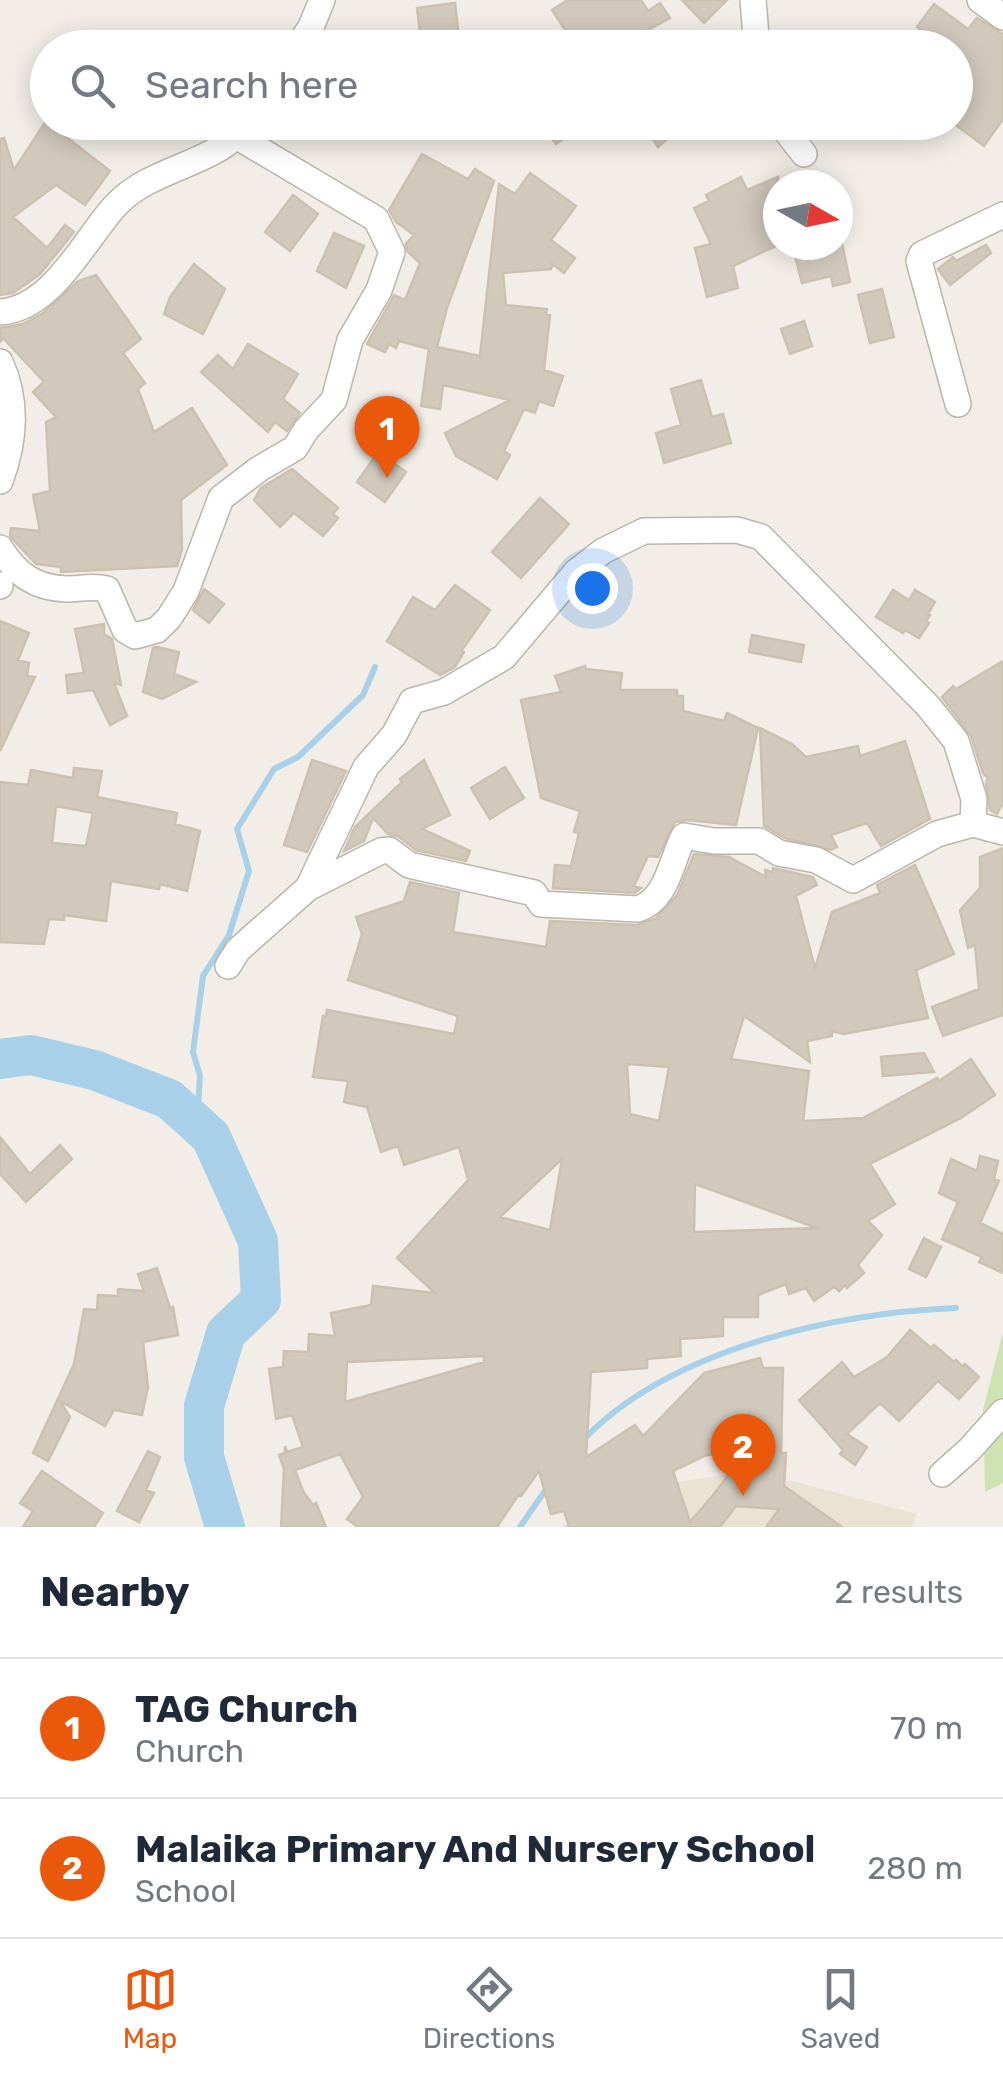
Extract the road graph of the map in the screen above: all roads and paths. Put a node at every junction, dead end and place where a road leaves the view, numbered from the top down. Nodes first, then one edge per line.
1 (322, 0) edge
2 (753, 0) edge
3 (980, 0) edge
4 (1003, 17) edge
5 (309, 30) edge
6 (756, 30) edge
7 (232, 140) edge
8 (259, 140) edge
9 (794, 140) edge
10 (804, 154) dead end
11 (1003, 214) edge
12 (0, 312) edge
13 (0, 362) edge
14 (958, 404) dead end
15 (0, 481) edge
16 (0, 548) edge
17 (972, 824) junction
18 (1003, 832) edge
19 (308, 888) junction
20 (228, 966) dead end
21 (1003, 1412) edge
22 (942, 1474) dead end

1 - 5 street
2 - 6 street
3 - 4 street
7 - 12 street
8 - 16 street
9 - 10 street
11 - 14 street
13 - 15 street
17 - 18 street
17 - 19 street
17 - 19 street
19 - 20 street
21 - 22 street

